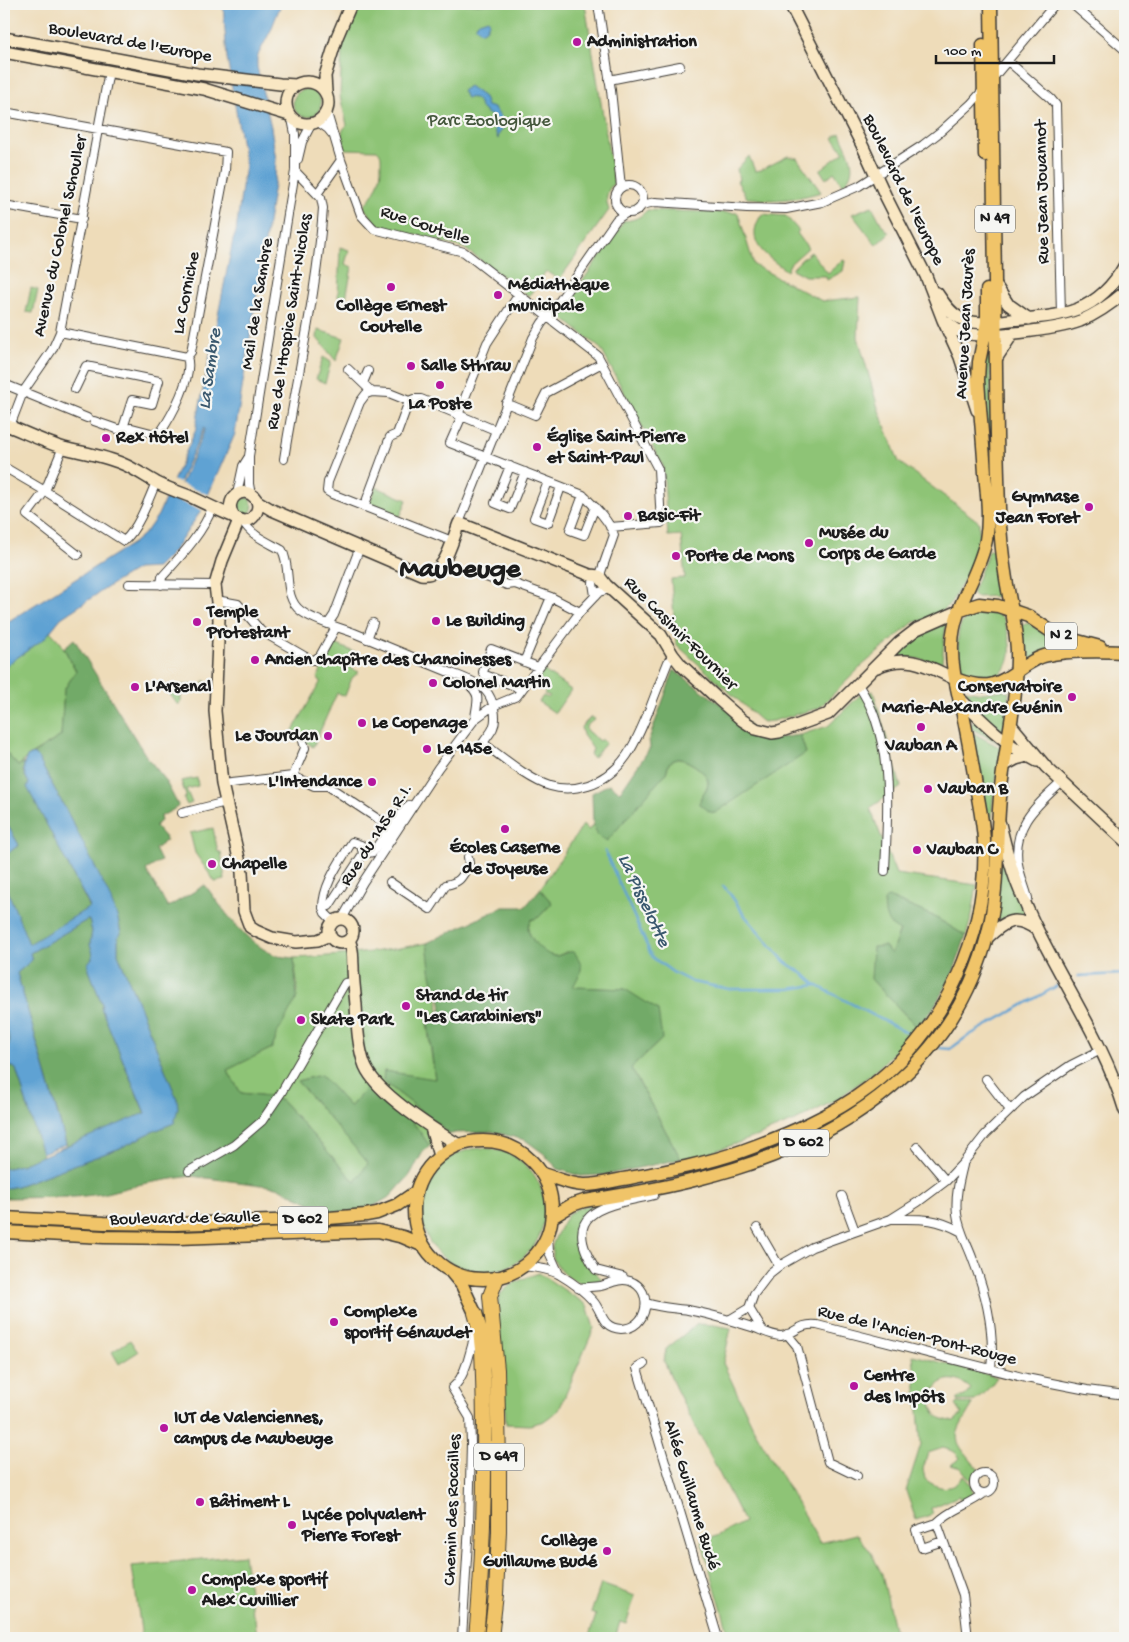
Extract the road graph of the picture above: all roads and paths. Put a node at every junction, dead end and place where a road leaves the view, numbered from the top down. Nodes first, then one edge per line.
1 (351, 4) edge
2 (598, 4) edge
3 (790, 4) edge
4 (983, 4) edge
5 (991, 4) edge
6 (1055, 4) edge
7 (1072, 4) edge
8 (337, 37) junction
9 (4, 38) edge
10 (1125, 50) edge
11 (4, 52) edge
12 (1008, 61) junction
13 (680, 66) dead end
14 (109, 71) junction
15 (993, 78) junction
16 (610, 80) junction
17 (309, 82) junction
18 (296, 85) junction
19 (984, 89) junction
20 (326, 92) junction
21 (4, 112) edge
22 (327, 113) junction
23 (286, 114) junction
24 (315, 123) junction
25 (98, 129) junction
26 (333, 136) junction
27 (341, 160) junction
28 (295, 171) junction
29 (876, 175) junction
30 (625, 186) junction
31 (317, 194) junction
32 (642, 201) junction
33 (4, 205) edge
34 (618, 208) junction
35 (626, 213) junction
36 (82, 219) junction
37 (616, 220) junction
38 (1125, 265) edge
39 (926, 276) junction
40 (996, 286) junction
41 (1125, 292) edge
42 (519, 294) junction
43 (1061, 315) junction
44 (547, 316) junction
45 (1029, 319) junction
46 (943, 320) junction
47 (991, 328) junction
48 (60, 332) junction
49 (1013, 333) junction
50 (187, 357) junction
51 (996, 359) junction
52 (602, 363) junction
53 (348, 369) dead end
54 (368, 371) dead end
55 (363, 383) junction
56 (4, 384) edge
57 (75, 389) dead end
58 (24, 392) junction
59 (372, 392) junction
60 (409, 401) junction
61 (506, 403) junction
62 (460, 415) junction
63 (7, 425) edge
64 (982, 425) junction
65 (123, 428) junction
66 (495, 430) junction
67 (63, 447) junction
68 (248, 456) junction
69 (484, 457) junction
70 (284, 458) dead end
71 (510, 466) junction
72 (4, 467) edge
73 (525, 472) junction
74 (156, 482) junction
75 (548, 482) junction
76 (561, 487) junction
77 (45, 491) junction
78 (235, 496) junction
79 (583, 496) junction
80 (254, 498) junction
81 (210, 505) junction
82 (364, 507) junction
83 (595, 507) junction
84 (242, 519) junction
85 (459, 523) junction
86 (610, 527) junction
87 (335, 537) junction
88 (452, 541) junction
89 (360, 547) junction
90 (78, 555) dead end
91 (471, 570) dead end
92 (597, 578) junction
93 (129, 584) dead end
94 (161, 585) junction
95 (215, 585) junction
96 (610, 589) junction
97 (595, 596) junction
98 (551, 598) junction
99 (216, 600) junction
100 (1012, 610) junction
101 (958, 611) junction
102 (580, 612) junction
103 (373, 623) dead end
104 (332, 625) junction
105 (367, 639) junction
106 (1120, 651) edge
107 (673, 655) junction
108 (524, 662) junction
109 (538, 668) junction
110 (871, 670) junction
111 (1017, 672) junction
112 (461, 677) junction
113 (955, 679) junction
114 (858, 683) junction
115 (521, 692) junction
116 (959, 698) junction
117 (493, 706) junction
118 (475, 719) junction
119 (1012, 726) junction
120 (303, 741) dead end
121 (1009, 742) junction
122 (1028, 756) junction
123 (1043, 764) junction
124 (1005, 765) junction
125 (438, 768) junction
126 (293, 776) junction
127 (1062, 782) junction
128 (222, 784) junction
129 (226, 802) junction
130 (182, 813) dead end
131 (999, 817) junction
132 (390, 827) junction
133 (1125, 841) edge
134 (363, 854) junction
135 (468, 857) dead end
136 (885, 870) dead end
137 (390, 882) dead end
138 (323, 908) junction
139 (338, 921) junction
140 (1038, 931) junction
141 (330, 935) junction
142 (987, 938) junction
143 (345, 941) junction
144 (355, 982) junction
145 (1101, 1050) junction
146 (986, 1079) dead end
147 (1010, 1110) junction
148 (1125, 1111) edge
149 (431, 1128) junction
150 (459, 1145) junction
151 (916, 1147) dead end
152 (439, 1156) junction
153 (963, 1163) junction
154 (189, 1171) dead end
155 (543, 1174) junction
156 (696, 1180) junction
157 (946, 1181) junction
158 (416, 1192) junction
159 (842, 1196) dead end
160 (552, 1217) junction
161 (4, 1218) edge
162 (891, 1219) junction
163 (757, 1228) dead end
164 (855, 1231) junction
165 (960, 1231) junction
166 (4, 1232) edge
167 (548, 1235) junction
168 (424, 1246) junction
169 (524, 1266) junction
170 (779, 1266) junction
171 (451, 1271) junction
172 (558, 1274) junction
173 (497, 1278) junction
174 (632, 1282) junction
175 (578, 1288) junction
176 (646, 1304) junction
177 (749, 1308) junction
178 (475, 1313) junction
179 (729, 1320) junction
180 (763, 1331) junction
181 (787, 1334) junction
182 (644, 1364) dead end
183 (991, 1369) junction
184 (1125, 1395) edge
185 (857, 1476) dead end
186 (983, 1494) dead end
187 (937, 1523) junction
188 (943, 1542) junction
189 (462, 1638) edge
190 (476, 1638) edge
191 (491, 1638) edge
192 (718, 1638) edge
193 (968, 1638) edge

1 - 8 main road
2 - 16 street
3 - 29 main road, Boulevard de l'Europe
4 - 19 main road, Avenue Jean Jaurès / N 49
5 - 15 main road, Avenue Jean Jaurès / N 49
6 - 12 street
7 - 10 street
8 - 17 main road
8 - 20 main road
9 - 18 main road, Boulevard de l'Europe
11 - 14 main road
12 - 15 street
12 - 43 street, Rue Jean Jouannot
13 - 16 street
14 - 23 main road
14 - 25 street, Avenue du Colonel Schouller
15 - 19 street
15 - 40 main road, Avenue Jean Jaurès / N 49
16 - 30 street
17 - 18 main road
17 - 20 main road
18 - 23 main road
19 - 29 street
19 - 47 main road, Avenue Jean Jaurès / N 49
20 - 22 main road
21 - 25 street
22 - 24 main road
22 - 26 street, Rue Coutelle
23 - 24 main road
23 - 28 street, Mail de la Sambre
24 - 26 street
24 - 28 street
25 - 36 street, Avenue du Colonel Schouller
25 - 50 street, La Corniche
26 - 27 street, Rue Coutelle
27 - 31 street
27 - 42 street, Rue Coutelle
28 - 31 street, Rue de l'Hospice Saint-Nicolas
28 - 68 street, Mail de la Sambre
29 - 32 street
29 - 39 main road, Boulevard de l'Europe
30 - 32 street
30 - 34 street
31 - 70 street, Rue de l'Hospice Saint-Nicolas
32 - 35 street
33 - 36 street
34 - 35 street
34 - 37 street
35 - 37 street
36 - 48 street, Avenue du Colonel Schouller
37 - 44 street
38 - 43 main road
39 - 46 main road, Boulevard de l'Europe
39 - 47 main road
40 - 45 main road
40 - 47 main road, Avenue Jean Jaurès / N 49
41 - 49 main road
42 - 44 street, Rue Coutelle
42 - 62 street
43 - 45 main road
44 - 52 street, Rue Coutelle
44 - 61 street
45 - 47 main road
46 - 47 main road
46 - 64 main road, Boulevard de l'Europe
47 - 49 main road
47 - 51 main road, Avenue Jean Jaurès / N 49
47 - 64 main road, Avenue Jean Jaurès / N 49
48 - 50 street
48 - 58 street, Avenue du Colonel Schouller
49 - 51 main road
50 - 65 street, La Corniche
51 - 100 main road, Avenue Jean Jaurès / N 49
52 - 61 street
52 - 86 street, Rue Coutelle
53 - 55 street
54 - 55 street
55 - 59 street
56 - 58 street
57 - 65 street
58 - 63 street, Avenue du Colonel Schouller
58 - 65 street
59 - 60 street
59 - 82 street
60 - 62 street
60 - 82 street
61 - 66 street
62 - 66 street
62 - 69 street
63 - 67 main road
64 - 101 main road, Avenue Jean Jaurès / N 49
66 - 69 street
67 - 74 main road
67 - 77 street
68 - 78 street
68 - 80 street, Mail de la Sambre
69 - 71 street
69 - 85 street
71 - 73 street
71 - 73 street
72 - 77 street
73 - 75 street
74 - 77 street
74 - 81 main road
75 - 76 street
75 - 76 street
76 - 79 street
77 - 90 street
78 - 80 main road
78 - 81 main road
78 - 84 main road
79 - 83 street
79 - 83 street
80 - 84 main road
80 - 87 main road
81 - 84 main road
81 - 94 street
82 - 88 street
83 - 86 street
84 - 87 main road
84 - 95 main road
84 - 104 street
85 - 88 main road
85 - 92 main road, Rue Casimir-Fournier
86 - 92 street
87 - 89 main road
88 - 89 main road
89 - 104 street
91 - 98 street
92 - 96 main road, Rue Casimir-Fournier
92 - 97 street
93 - 94 street
94 - 95 street
95 - 99 main road
96 - 97 street
96 - 107 main road, Rue Casimir-Fournier
97 - 102 street, Rue du 145e R.I.
98 - 102 street
98 - 108 street
99 - 104 street
99 - 128 main road
100 - 101 main road, N 2
100 - 106 main road, N 2
100 - 111 main road
101 - 110 main road, Rue Casimir-Fournier
101 - 113 main road
102 - 109 street, Rue du 145e R.I.
103 - 105 street
104 - 105 street
105 - 112 street
106 - 111 main road, N 2
107 - 114 main road, Rue Casimir-Fournier
107 - 117 street
108 - 109 street
108 - 115 street
109 - 115 street, Rue du 145e R.I.
110 - 113 main road
110 - 114 main road, Rue Casimir-Fournier
111 - 113 main road, N 2
111 - 119 main road, D 602
112 - 117 street
112 - 118 street
113 - 116 main road, D 602
114 - 136 street
115 - 117 street, Rue du 145e R.I.
116 - 121 main road
116 - 155 main road, D 602
117 - 118 street, Rue du 145e R.I.
118 - 125 street, Rue du 145e R.I.
119 - 121 main road, D 602
119 - 123 main road
120 - 126 street
121 - 122 main road
121 - 124 main road, D 602
122 - 123 main road
122 - 124 main road
123 - 127 main road
124 - 131 main road, D 602
125 - 132 street, Rue du 145e R.I.
125 - 139 street, Rue du 145e R.I.
126 - 128 street
126 - 132 street
127 - 133 main road
127 - 140 street
128 - 129 main road
129 - 130 street
129 - 141 main road
131 - 140 main road
131 - 142 main road, D 602
132 - 134 street, Rue du 145e R.I.
134 - 138 street, Rue du 145e R.I.
134 - 138 street
135 - 137 street
138 - 139 street
139 - 141 main road
139 - 143 main road
140 - 142 main road
140 - 145 main road
141 - 143 main road
142 - 156 main road, D 602
143 - 144 main road
144 - 149 main road
144 - 154 street
145 - 147 street
145 - 148 main road
146 - 147 street
147 - 153 street
149 - 150 main road
149 - 152 main road
150 - 152 main road
150 - 155 main road
151 - 157 street
152 - 158 main road
153 - 157 street
153 - 165 street
155 - 160 main road
156 - 160 main road, D 602
156 - 174 street
157 - 162 street
158 - 161 main road, Boulevard de Gaulle / D 602
158 - 168 main road
159 - 164 street
160 - 167 main road
162 - 164 street
162 - 165 street
163 - 170 street
164 - 170 street
165 - 183 street
166 - 168 main road, Boulevard de Gaulle / D 602
167 - 169 main road
167 - 172 street
168 - 171 main road
169 - 172 street
169 - 173 main road
170 - 177 street
171 - 173 main road
171 - 178 main road, D 649
172 - 175 street
173 - 191 highway, D 649
174 - 175 street
174 - 176 street
175 - 176 street
176 - 179 street
177 - 179 street
177 - 180 street
178 - 189 street, Chemin des Rocailles
178 - 190 highway, D 649
179 - 180 street
180 - 181 street
181 - 183 street, Rue de l'Ancien-Pont-Rouge
181 - 185 street
182 - 192 street, Allée Guillaume Budé
183 - 184 street, Rue de l'Ancien-Pont-Rouge
186 - 187 street
187 - 188 street
187 - 188 street
188 - 193 street

